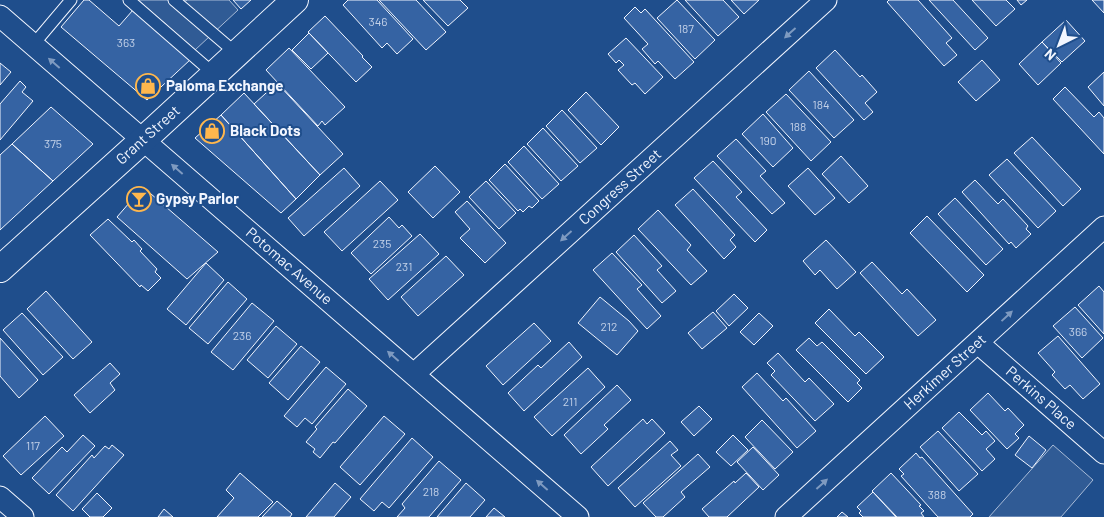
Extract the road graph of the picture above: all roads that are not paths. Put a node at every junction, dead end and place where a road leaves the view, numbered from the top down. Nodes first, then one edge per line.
1 (72, 0) edge
2 (129, 0) edge
3 (174, 0) edge
4 (294, 0) edge
5 (826, 0) edge
6 (0, 16) edge
7 (34, 45) junction
8 (237, 54) junction
9 (214, 74) junction
10 (143, 140) junction
11 (1104, 227) edge
12 (0, 269) edge
13 (978, 343) junction
14 (414, 374) junction
15 (1104, 453) edge
16 (0, 497) edge
17 (23, 517) edge
18 (578, 517) edge
19 (786, 517) edge

1 - 7 lane
2 - 9 lane
3 - 8 lane
4 - 8 street, Grant Street
5 -> 14 street, Congress Street
6 - 7 street, Potomac Avenue
10 -> 7 street, Potomac Avenue
8 - 9 street, Grant Street
9 - 10 street, Grant Street
10 - 12 street, Grant Street
14 -> 10 street, Potomac Avenue
13 -> 11 street, Herkimer Street
13 - 15 street, Perkins Place
19 -> 13 street, Herkimer Street
18 -> 14 street, Potomac Avenue
16 - 17 street

